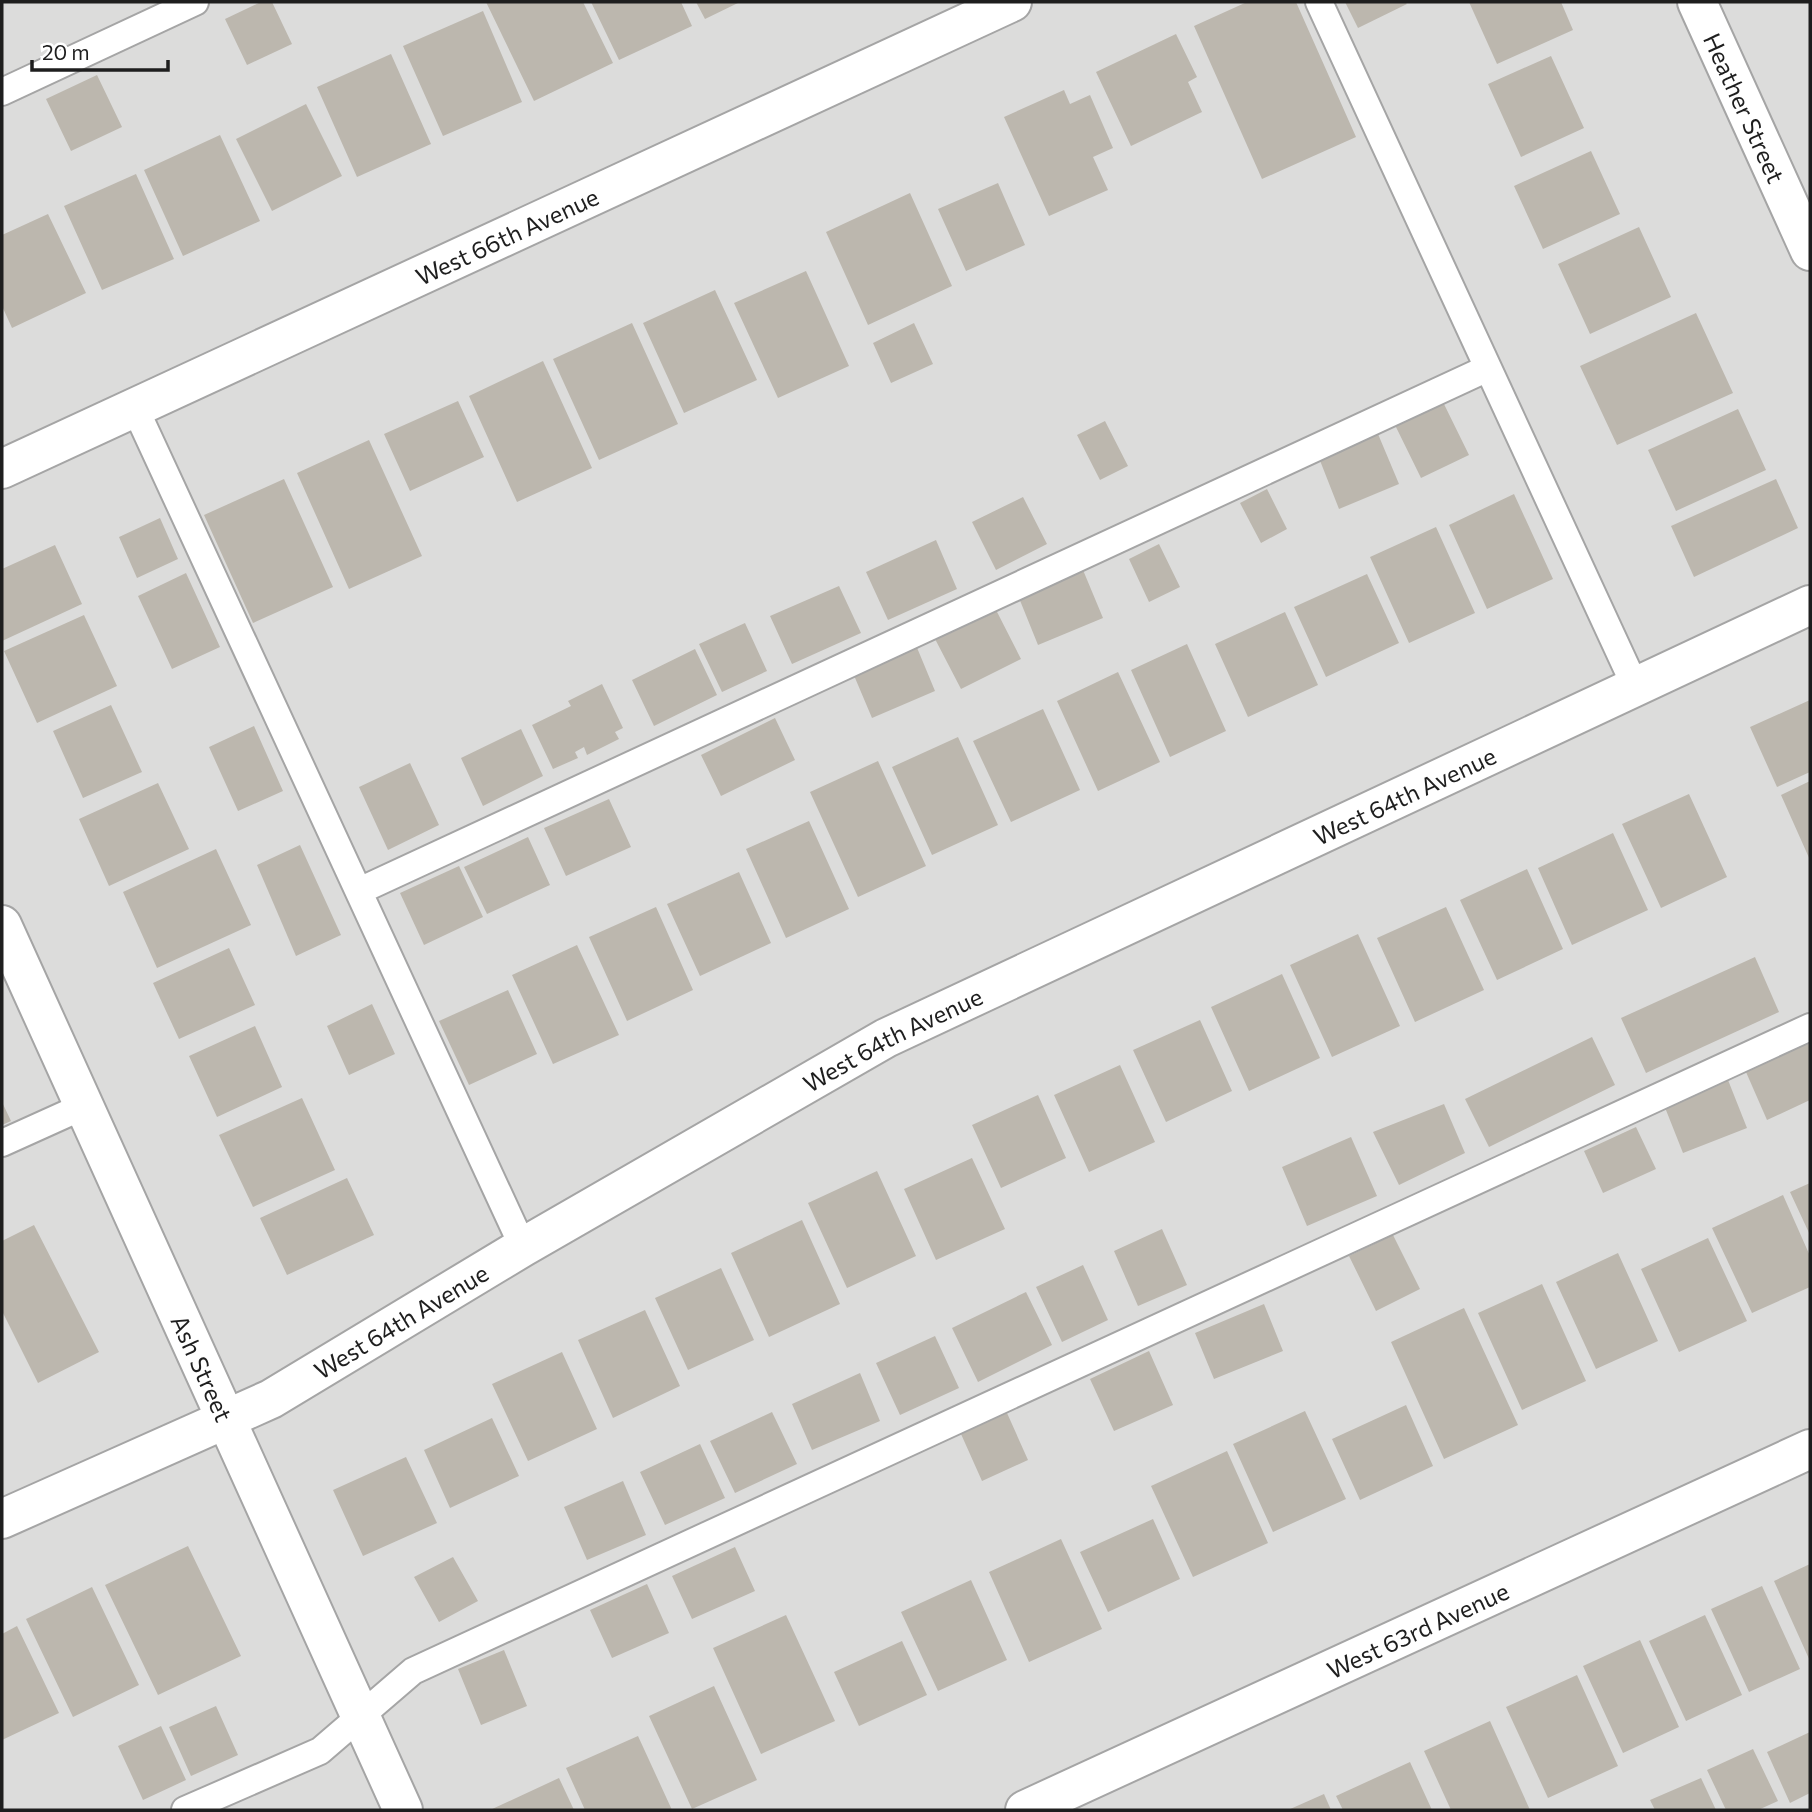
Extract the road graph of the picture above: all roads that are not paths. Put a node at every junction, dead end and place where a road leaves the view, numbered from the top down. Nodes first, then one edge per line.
1 (195, 2) edge
2 (1012, 2) edge
3 (1319, 2) edge
4 (1697, 2) edge
5 (2, 92) edge
6 (1810, 251) edge
7 (1488, 368) junction
8 (135, 408) junction
9 (2, 469) edge
10 (1810, 605) edge
11 (1635, 686) junction
12 (359, 891) junction
13 (2, 925) edge
14 (1810, 1027) edge
15 (84, 1106) junction
16 (2, 1143) edge
17 (523, 1247) junction
18 (226, 1420) junction
19 (1810, 1449) edge
20 (2, 1519) edge
21 (360, 1717) junction
22 (186, 1810) edge
23 (403, 1810) edge
24 (1025, 1810) edge

1 - 5 lane
2 - 8 street, West 66th Avenue
3 - 7 lane
4 - 6 street, Heather Street
7 - 11 lane
7 - 12 lane
8 - 9 street, West 66th Avenue
8 - 12 lane
10 - 11 street, West 64th Avenue
11 - 17 street, West 64th Avenue
12 - 17 lane
13 - 15 street, Ash Street
14 - 21 lane
15 - 16 lane
15 - 18 street, Ash Street
17 - 18 street, West 64th Avenue
18 - 20 street, West 64th Avenue
18 - 21 street, Ash Street
19 - 24 street, West 63rd Avenue
21 - 22 lane
21 - 23 street, Ash Street

